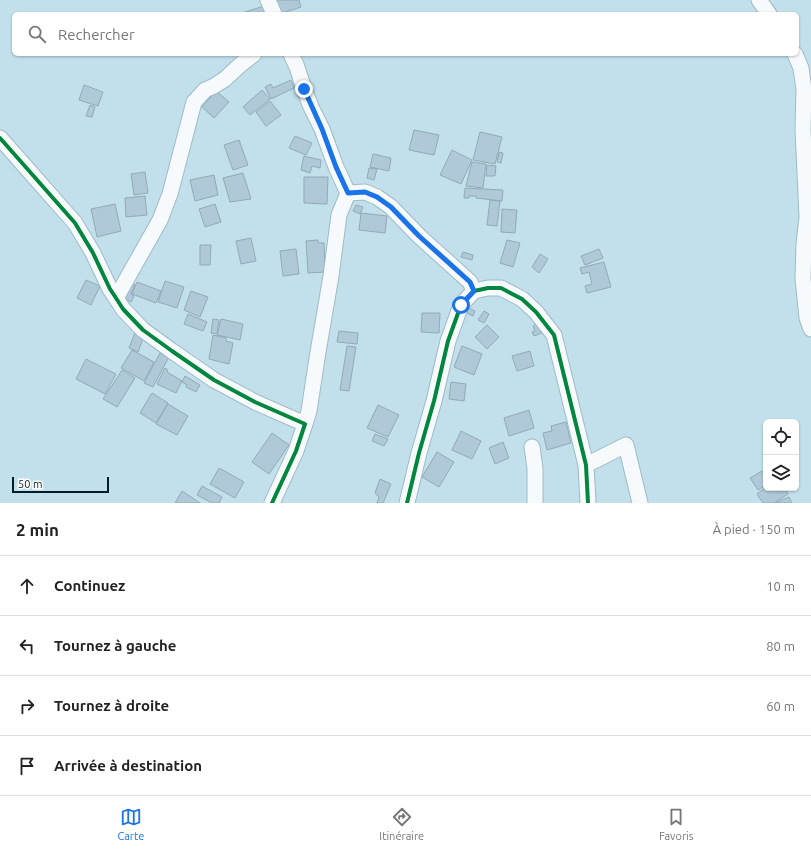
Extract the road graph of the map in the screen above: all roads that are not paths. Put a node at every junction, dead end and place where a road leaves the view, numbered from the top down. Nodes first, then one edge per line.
1 (268, 0) edge
2 (761, 1) edge
3 (273, 12) edge
4 (768, 12) edge
5 (251, 56) edge
6 (292, 56) edge
7 (797, 56) edge
8 (806, 66) edge
9 (0, 138) edge
10 (348, 193) junction
11 (474, 291) junction
12 (116, 298) junction
13 (811, 329) edge
14 (305, 424) junction
15 (532, 447) dead end
16 (586, 465) junction
17 (272, 503) edge
18 (407, 503) edge
19 (535, 503) edge
20 (588, 503) edge
21 (640, 503) edge

1 - 3 street
2 - 4 street
5 - 12 street
6 - 10 street
7 - 8 street
8 - 13 street
9 - 12 street
10 - 11 street
10 - 14 street
11 - 16 street
11 - 18 street
12 - 14 street
14 - 17 street
15 - 19 street
16 - 20 street
16 - 21 street

